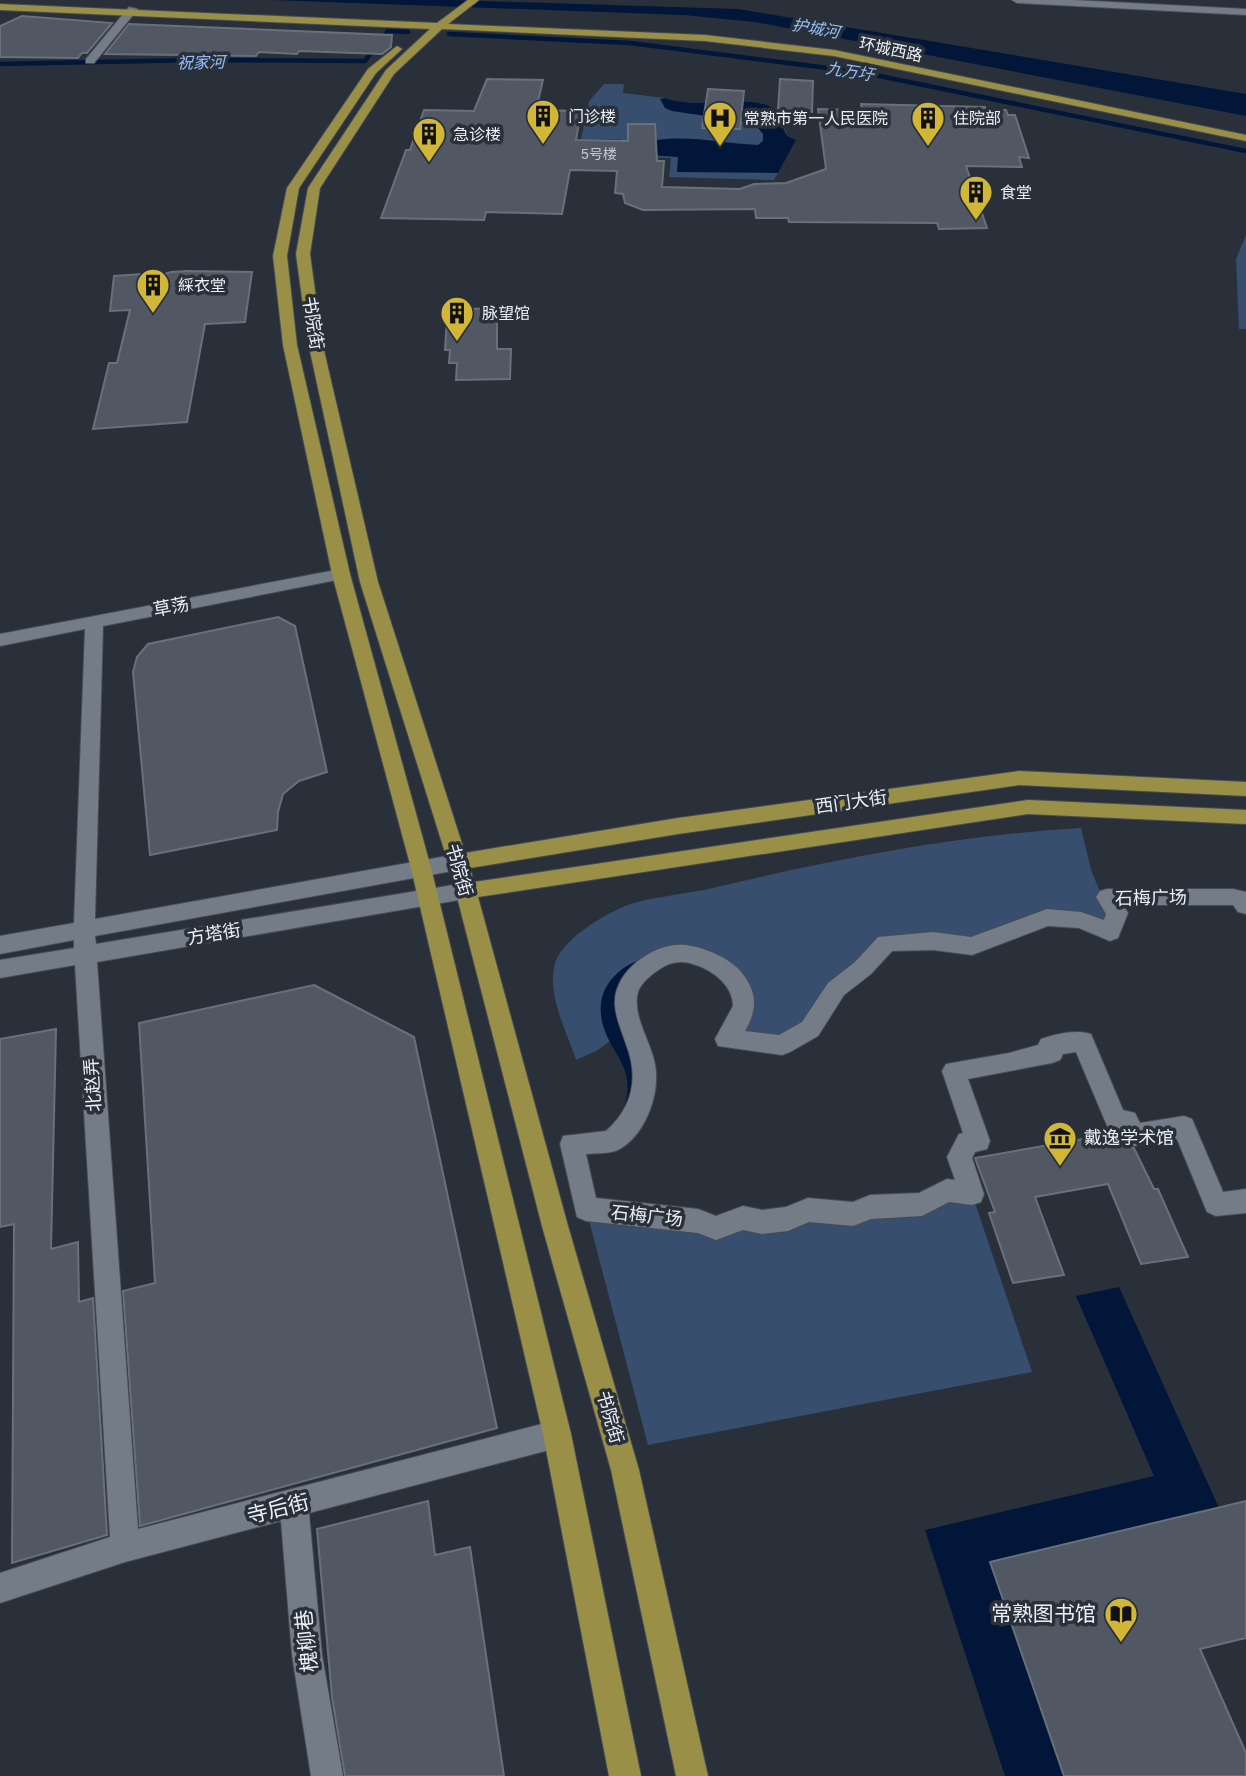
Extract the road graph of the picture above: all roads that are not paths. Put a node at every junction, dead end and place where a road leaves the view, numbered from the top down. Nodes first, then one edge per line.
1 (454, 0) edge
2 (474, 0) edge
3 (1017, 0) edge
4 (0, 4) edge
5 (132, 11) junction
6 (1246, 12) edge
7 (437, 19) junction
8 (90, 61) dead end
9 (1246, 131) edge
10 (1246, 138) edge
11 (341, 573) junction
12 (94, 621) junction
13 (0, 640) edge
14 (1246, 789) edge
15 (1246, 817) edge
16 (458, 862) junction
17 (421, 868) junction
18 (465, 891) junction
19 (428, 899) junction
20 (1246, 906) edge
21 (83, 931) junction
22 (0, 946) edge
23 (85, 955) junction
24 (0, 969) edge
25 (1246, 1201) edge
26 (557, 1434) junction
27 (294, 1504) junction
28 (125, 1547) junction
29 (0, 1588) edge
30 (327, 1776) edge
31 (625, 1776) edge
32 (692, 1776) edge

1 - 7 main road
2 - 7 main road, 书院街
3 - 6 street
4 - 5 main road
5 - 7 main road
5 - 8 street
7 - 9 main road, 环城西路
7 - 10 main road, 环城西路
7 - 11 main road, 书院街
7 - 16 main road, 书院街
11 - 12 street, 草荡
11 - 17 main road, 书院街
12 - 13 street, 草荡
12 - 21 street, 北赵弄
14 - 16 main road, 西门大街
15 - 18 main road, 西门大街
16 - 17 street, 方塔街
16 - 18 main road, 书院街
17 - 19 main road, 书院街
17 - 21 street, 方塔街
18 - 19 street, 方塔街
18 - 32 main road, 书院街
19 - 23 street, 方塔街
19 - 26 main road, 书院街
20 - 25 street, 石梅广场
21 - 22 street, 方塔街
21 - 23 street, 北赵弄
23 - 24 street, 方塔街
23 - 28 street, 北赵弄
26 - 27 street, 寺后街
26 - 31 main road, 书院街
27 - 28 street, 寺后街
27 - 30 street, 槐柳巷
28 - 29 street, 寺后街

